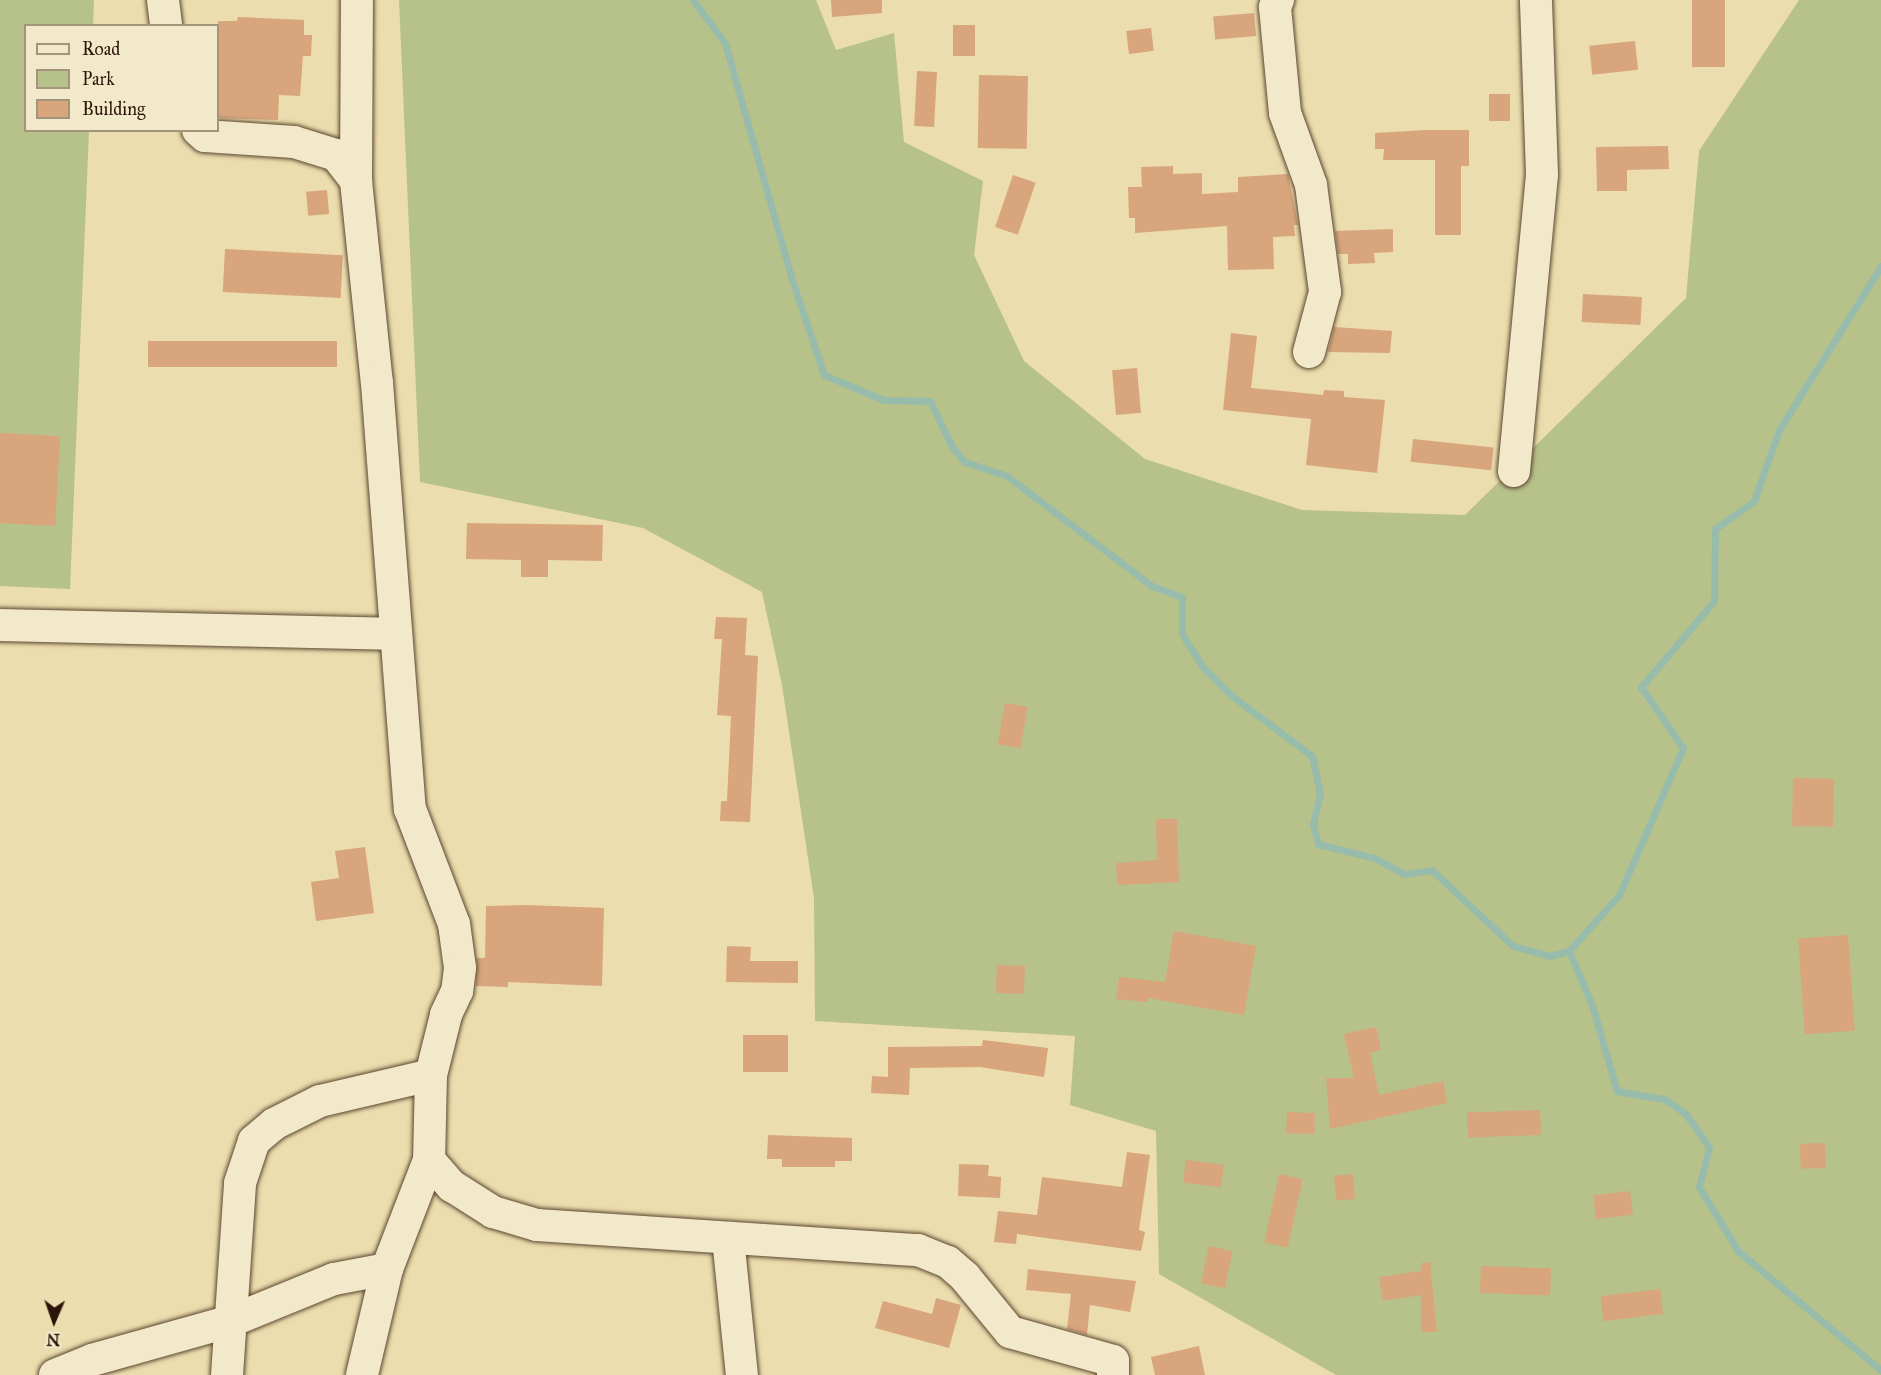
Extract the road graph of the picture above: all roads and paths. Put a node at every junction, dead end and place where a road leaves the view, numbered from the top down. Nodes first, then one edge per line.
1 (163, 0) edge
2 (357, 0) edge
3 (1278, 0) edge
4 (1536, 0) edge
5 (166, 24) edge
6 (200, 132) edge
7 (356, 181) junction
8 (1309, 352) dead end
9 (1514, 471) dead end
10 (0, 626) edge
11 (396, 634) junction
12 (431, 1075) junction
13 (429, 1160) junction
14 (728, 1238) junction
15 (387, 1269) junction
16 (231, 1321) junction
17 (55, 1375) edge
18 (227, 1375) edge
19 (362, 1375) edge
20 (742, 1375) edge
21 (1113, 1375) edge

1 - 5 street
2 - 7 street
3 - 8 street
4 - 9 street
6 - 7 street
7 - 11 street
10 - 11 street
11 - 12 street
12 - 13 street
12 - 16 street
13 - 14 street
13 - 15 street
14 - 20 street
14 - 21 street
15 - 16 street
15 - 19 street
16 - 17 street
16 - 18 street

